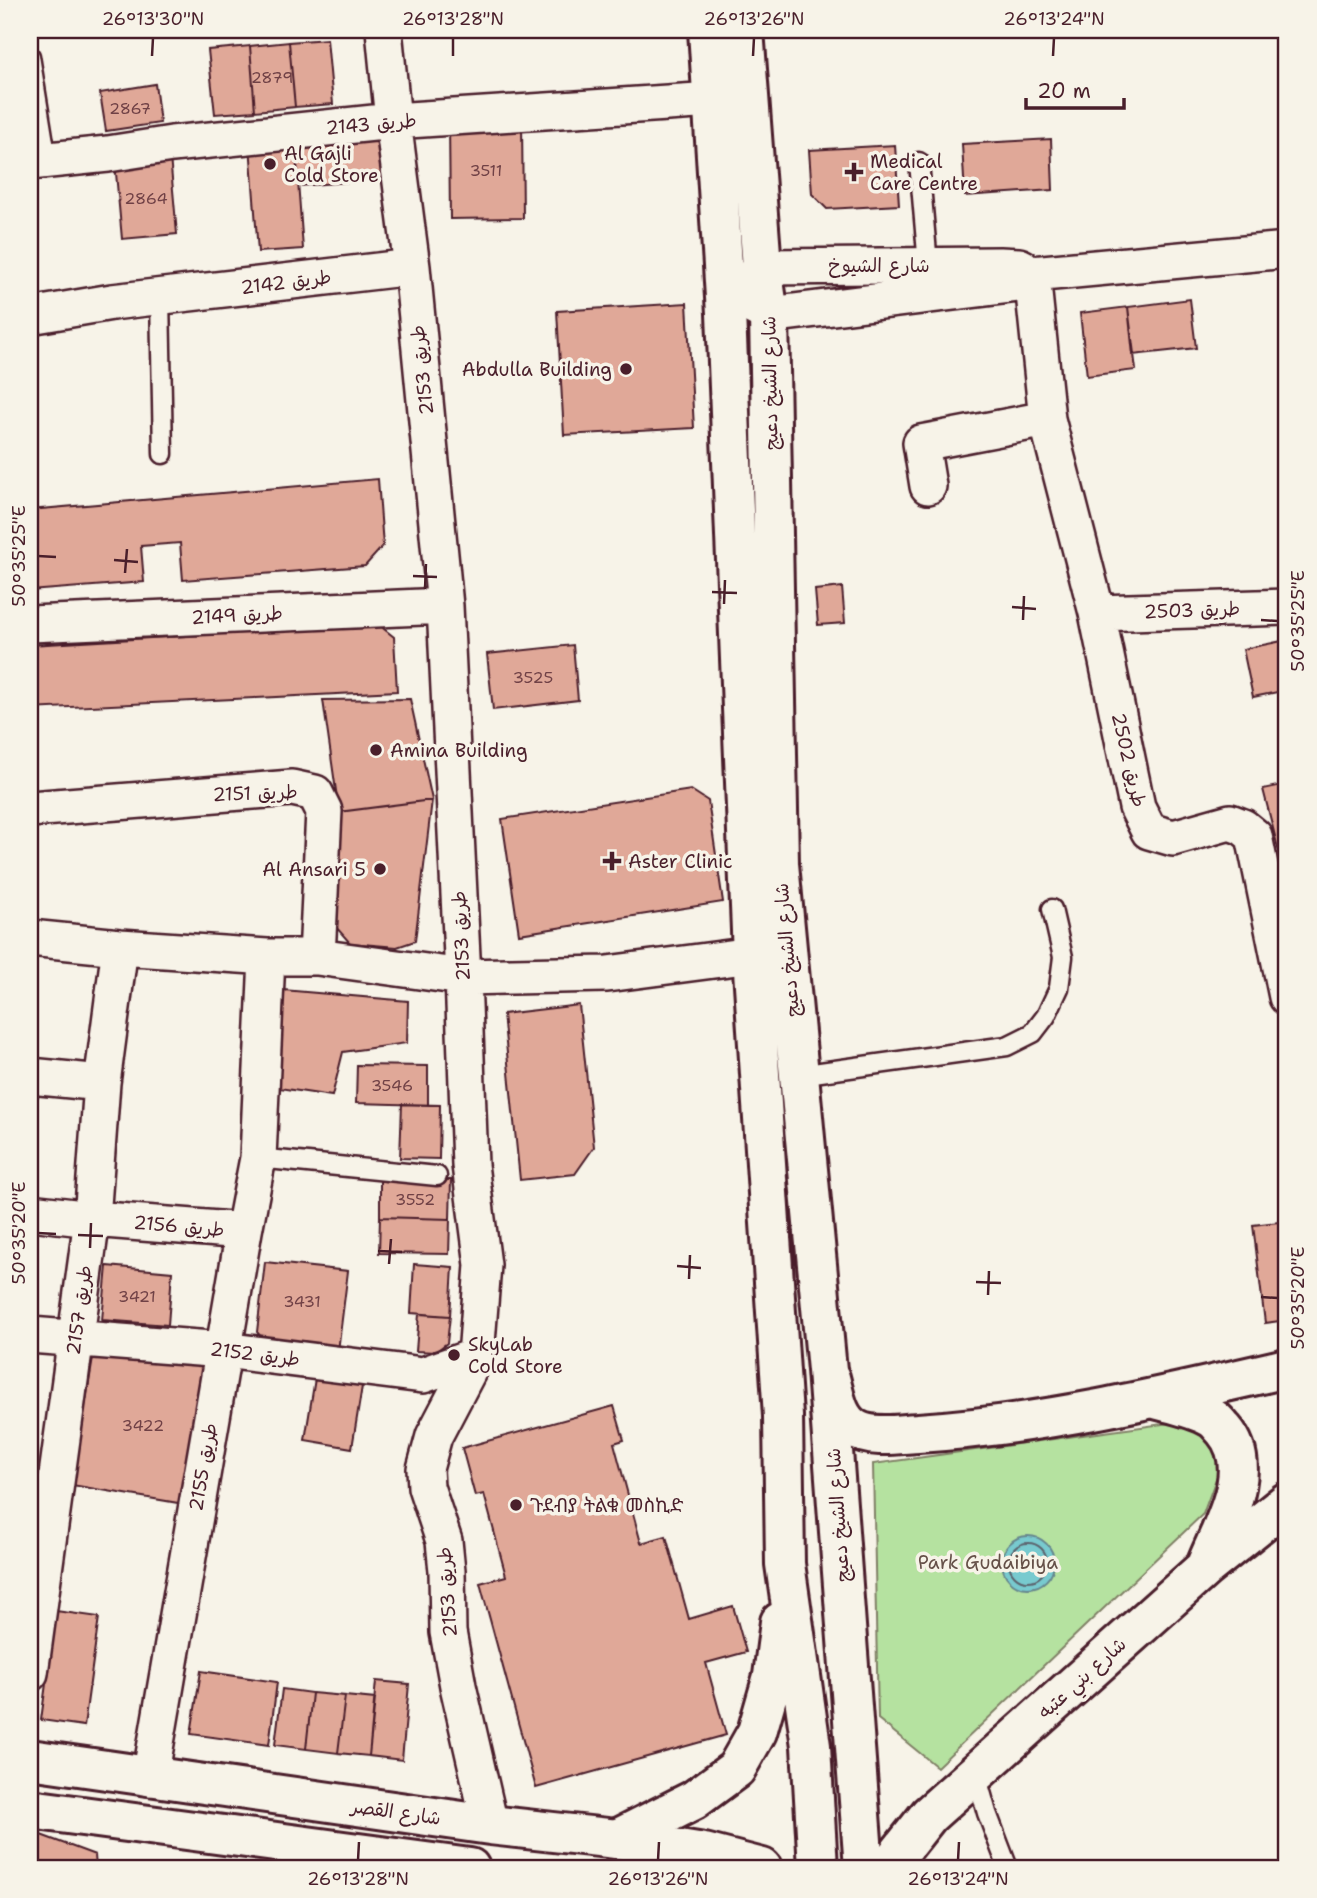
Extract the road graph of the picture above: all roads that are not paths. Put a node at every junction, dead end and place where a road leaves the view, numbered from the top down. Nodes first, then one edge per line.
1 (384, 30) edge
2 (708, 30) edge
3 (744, 30) edge
4 (30, 56) edge
5 (713, 100) junction
6 (393, 121) junction
7 (38, 161) edge
8 (919, 162) dead end
9 (1287, 250) edge
10 (928, 265) junction
11 (412, 267) junction
12 (762, 267) junction
13 (1032, 274) junction
14 (160, 296) junction
15 (729, 297) junction
16 (769, 315) junction
17 (30, 316) edge
18 (1047, 419) junction
19 (163, 454) dead end
20 (928, 486) dead end
21 (444, 606) junction
22 (1287, 607) edge
23 (1097, 613) junction
24 (30, 624) edge
25 (30, 809) edge
26 (1052, 909) dead end
27 (30, 938) edge
28 (120, 947) junction
29 (752, 955) junction
30 (267, 957) junction
31 (317, 957) junction
32 (1285, 975) edge
33 (463, 977) junction
34 (799, 1075) junction
35 (30, 1076) edge
36 (102, 1083) junction
37 (258, 1158) junction
38 (437, 1176) dead end
39 (30, 1212) edge
40 (92, 1219) junction
41 (244, 1231) junction
42 (30, 1335) edge
43 (75, 1339) junction
44 (224, 1350) junction
45 (477, 1356) junction
46 (1287, 1368) edge
47 (827, 1370) junction
48 (1154, 1399) junction
49 (1287, 1502) edge
50 (785, 1564) junction
51 (1205, 1568) junction
52 (30, 1673) edge
53 (30, 1759) edge
54 (976, 1774) junction
55 (150, 1777) junction
56 (30, 1810) edge
57 (490, 1825) junction
58 (617, 1839) junction
59 (470, 1868) edge
60 (762, 1868) edge
61 (818, 1868) edge
62 (864, 1868) edge
63 (891, 1868) edge
64 (1008, 1868) edge

1 - 6 street, طريق 2153
2 - 5 main road, شارع الشيخ دعيج
3 - 12 main road, شارع الشيخ دعيج
4 - 7 lane
5 - 6 street, طريق 2143
5 - 15 main road, شارع الشيخ دعيج
6 - 7 street, طريق 2143
6 - 11 street, طريق 2153
8 - 10 lane
9 - 13 street, شارع الشيوخ
10 - 12 street, شارع الشيوخ
10 - 13 street, شارع الشيوخ
11 - 14 street, طريق 2142
11 - 21 street, طريق 2153
12 - 15 street
12 - 16 main road, شارع الشيخ دعيج
13 - 16 street, شارع الشيوخ
13 - 18 street, طريق 2502
14 - 17 street, طريق 2142
14 - 19 lane
15 - 16 street
15 - 29 main road, شارع الشيخ دعيج
16 - 34 main road, شارع الشيخ دعيج
18 - 20 street
18 - 23 street, طريق 2502
21 - 24 street, طريق 2149
21 - 33 street, طريق 2153
22 - 23 street, طريق 2503
23 - 32 street, طريق 2502
25 - 31 street, طريق 2151
26 - 34 lane
27 - 28 street
28 - 30 street
28 - 36 street, طريق 2157
29 - 33 street
29 - 50 main road, شارع الشيخ دعيج
30 - 31 street
30 - 37 street, طريق 2155
31 - 33 street
33 - 45 street, طريق 2153
34 - 47 main road, شارع الشيخ دعيج
35 - 36 street
36 - 40 street, طريق 2157
37 - 38 lane
37 - 41 street, طريق 2155
39 - 40 street, طريق 2156
40 - 41 street, طريق 2156
40 - 43 street, طريق 2157
41 - 44 street, طريق 2155
42 - 43 street, طريق 2152
43 - 44 street, طريق 2152
43 - 52 street, طريق 2157
44 - 45 street, طريق 2152
44 - 55 street, طريق 2155
45 - 57 street, طريق 2153
46 - 48 main road
47 - 48 main road
47 - 62 main road, شارع الشيخ دعيج
48 - 51 main road
49 - 51 main road, شارع بني عتبه
50 - 58 main road
50 - 61 main road, شارع الشيخ دعيج
51 - 54 main road, شارع بني عتبه
53 - 55 main road, شارع القصر
54 - 63 main road, شارع بني عتبه
54 - 64 lane
55 - 57 main road, شارع القصر
56 - 59 main road
57 - 58 main road, شارع القصر
58 - 60 main road, شارع القصر

